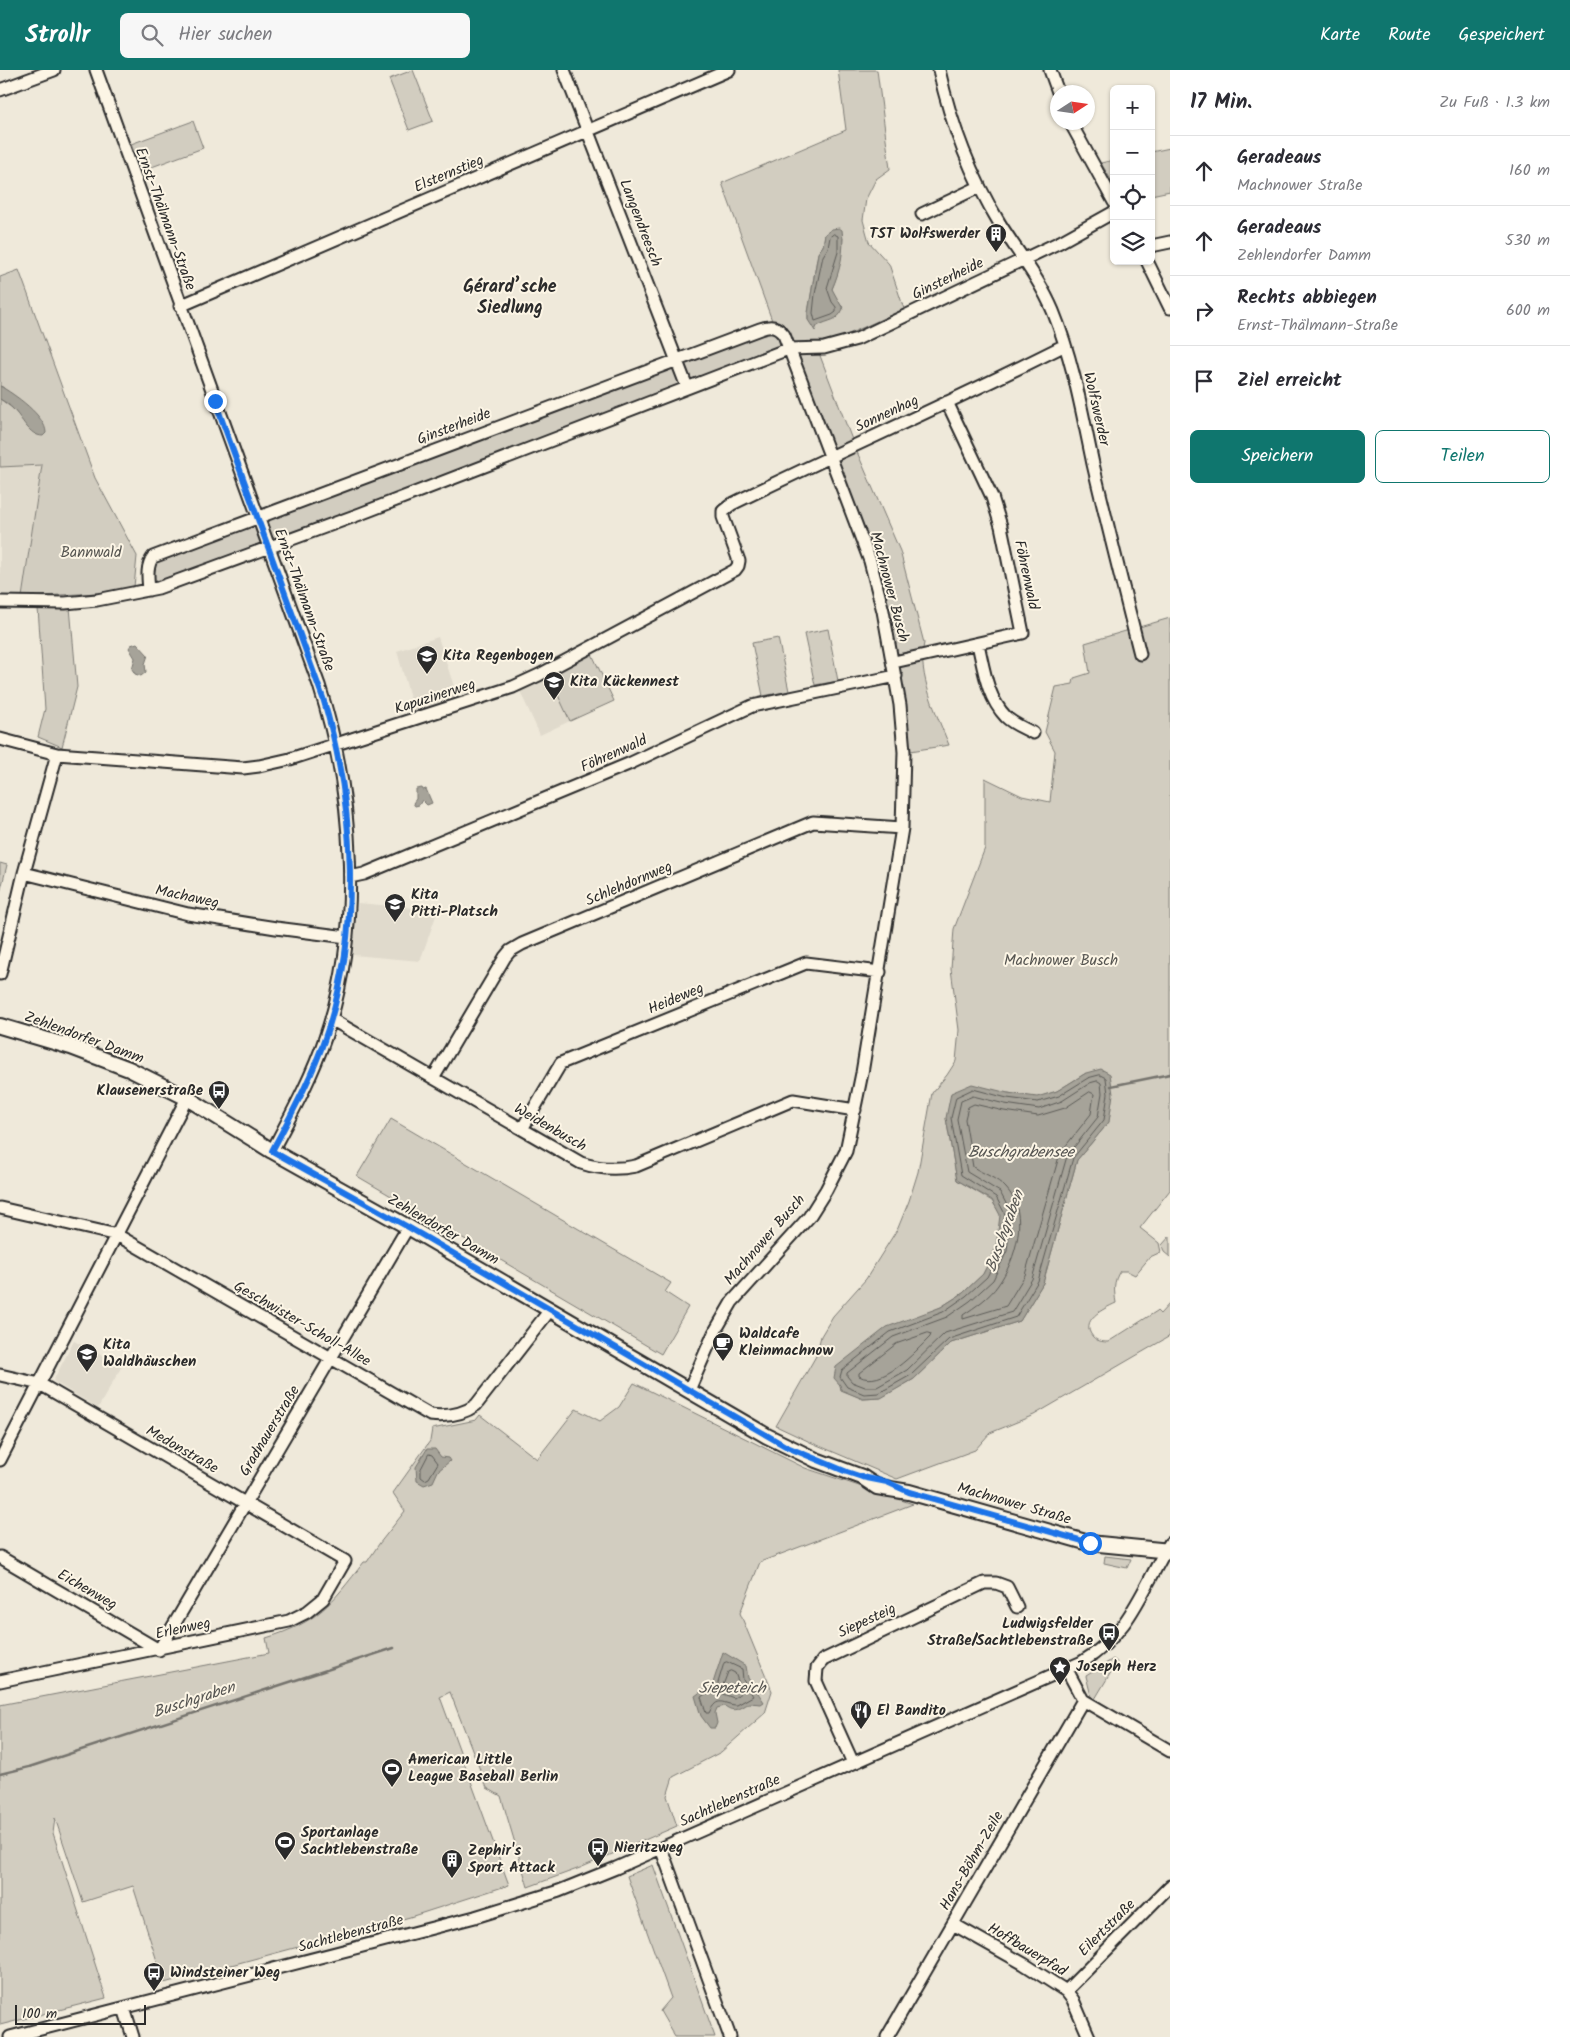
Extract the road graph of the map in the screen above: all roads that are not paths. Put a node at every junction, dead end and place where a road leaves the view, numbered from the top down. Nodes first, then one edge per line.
1 (54, 70) edge
2 (96, 70) edge
3 (564, 70) edge
4 (729, 70) edge
5 (939, 70) edge
6 (1050, 70) edge
7 (1055, 85) edge
8 (0, 90) edge
9 (1074, 130) edge
10 (588, 131) junction
11 (979, 187) junction
12 (1110, 195) edge
13 (922, 214) dead end
14 (1110, 214) edge
15 (1170, 242) edge
16 (1155, 245) edge
17 (1024, 259) junction
18 (1150, 265) edge
19 (180, 306) junction
20 (1170, 308) edge
21 (1064, 345) junction
22 (788, 348) junction
23 (676, 359) junction
24 (687, 387) junction
25 (947, 402) junction
26 (831, 455) junction
27 (723, 511) joint
28 (258, 517) junction
29 (269, 546) junction
30 (149, 590) junction
31 (0, 602) edge
32 (978, 644) junction
33 (1140, 654) dead end
34 (894, 662) junction
35 (896, 676) junction
36 (1033, 733) dead end
37 (0, 739) edge
38 (336, 744) junction
39 (57, 754) junction
40 (902, 828) junction
41 (24, 873) junction
42 (350, 877) junction
43 (347, 936) junction
44 (4, 939) edge
45 (880, 972) junction
46 (0, 974) edge
47 (331, 1018) junction
48 (0, 1026) edge
49 (434, 1077) junction
50 (187, 1098) junction
51 (855, 1110) junction
52 (522, 1129) junction
53 (272, 1151) junction
54 (0, 1208) edge
55 (408, 1227) junction
56 (117, 1235) junction
57 (550, 1310) junction
58 (331, 1357) junction
59 (0, 1376) edge
60 (40, 1384) junction
61 (688, 1390) junction
62 (0, 1460) edge
63 (882, 1484) joint
64 (244, 1504) junction
65 (1168, 1548) edge
66 (0, 1557) edge
67 (345, 1561) joint
68 (1017, 1608) dead end
69 (159, 1650) junction
70 (1067, 1670) junction
71 (0, 1681) edge
72 (1083, 1700) junction
73 (1170, 1751) edge
74 (853, 1763) junction
75 (660, 1848) junction
76 (1170, 1886) edge
77 (953, 1924) junction
78 (1066, 1991) junction
79 (124, 2008) junction
80 (10, 2037) edge
81 (133, 2037) edge
82 (730, 2037) edge
83 (887, 2037) edge
84 (1089, 2037) edge

1 - 8 street
2 - 19 street, Ernst-Thälmann-Straße
3 - 10 street, Langendreesch
4 - 10 street, Elsternstieg
5 - 11 street, Wolfswerder
6 - 7 street
9 - 12 street
10 - 19 street, Elsternstieg
10 - 23 street, Langendreesch
11 - 13 street
11 - 17 street, Wolfswerder
14 - 17 street, Ginsterheide
15 - 16 street
17 - 21 street, Wolfswerder
17 - 22 street, Ginsterheide
18 - 20 street
19 - 28 street, Ernst-Thälmann-Straße
21 - 25 street, Sonnenhag
21 - 33 street, Wolfswerder
22 - 23 street, Ginsterheide
22 - 24 street, Ginsterheide
22 - 26 street, Machnower Busch
23 - 24 street, Langendreesch
23 - 28 street, Ginsterheide
24 - 29 street, Ginsterheide
25 - 26 street, Sonnenhag
25 - 32 street, Föhrenwald
26 - 27 street, Sonnenhag
26 - 34 street, Machnower Busch
27 - 38 street, Kapuzinerweg
28 - 29 street, Ernst-Thälmann-Straße
28 - 30 street, Ginsterheide
29 - 30 street, Ginsterheide
29 - 38 street, Ernst-Thälmann-Straße
30 - 31 street, Ginsterheide
32 - 34 street, Föhrenwald
32 - 36 street
34 - 35 street, Machnower Busch
35 - 40 street, Machnower Busch
35 - 42 street, Föhrenwald
37 - 39 street, Kapuzinerweg
38 - 39 street, Kapuzinerweg
38 - 42 street, Ernst-Thälmann-Straße
39 - 41 street
40 - 45 street, Machnower Busch
40 - 49 street, Schlehdornweg
41 - 43 street, Machaweg
41 - 44 street
42 - 43 street, Ernst-Thälmann-Straße
43 - 47 street, Ernst-Thälmann-Straße
44 - 46 street
45 - 51 street, Machnower Busch
45 - 52 street, Heideweg
47 - 49 street, Weidenbusch
47 - 53 street, Ernst-Thälmann-Straße
48 - 50 main road, Zehlendorfer Damm
49 - 52 street, Weidenbusch
50 - 53 main road, Zehlendorfer Damm
50 - 56 street
51 - 52 street, Weidenbusch
51 - 61 street, Machnower Busch
53 - 55 main road, Zehlendorfer Damm
54 - 56 street, Geschwister-Scholl-Allee
55 - 57 main road, Zehlendorfer Damm
55 - 58 street, Gradnauerstraße
56 - 58 street, Geschwister-Scholl-Allee
56 - 60 street
57 - 58 street, Geschwister-Scholl-Allee
57 - 61 main road, Zehlendorfer Damm
58 - 64 street, Gradnauerstraße
59 - 60 street, Medonstraße
60 - 62 street
60 - 64 street, Medonstraße
61 - 63 main road, Zehlendorfer Damm
63 - 65 main road, Machnower Straße
64 - 67 street, Medonstraße
64 - 69 street, Gradnauerstraße
65 - 70 street, Sachtlebenstraße
66 - 69 street, Eichenweg
67 - 69 street, Erlenweg
68 - 74 street, Siepesteig
69 - 71 street, Erlenweg
70 - 72 street
70 - 74 street, Sachtlebenstraße
72 - 73 street
72 - 77 street, Hans-Böhm-Zeile
74 - 75 street, Sachtlebenstraße
75 - 79 street, Sachtlebenstraße
75 - 82 street
76 - 78 street, Eilertstraße
77 - 78 street, Hoffbauerpfad
77 - 83 street, Hans-Böhm-Zeile
78 - 84 street, Hoffbauerpfad
79 - 80 street, Sachtlebenstraße
79 - 81 street

